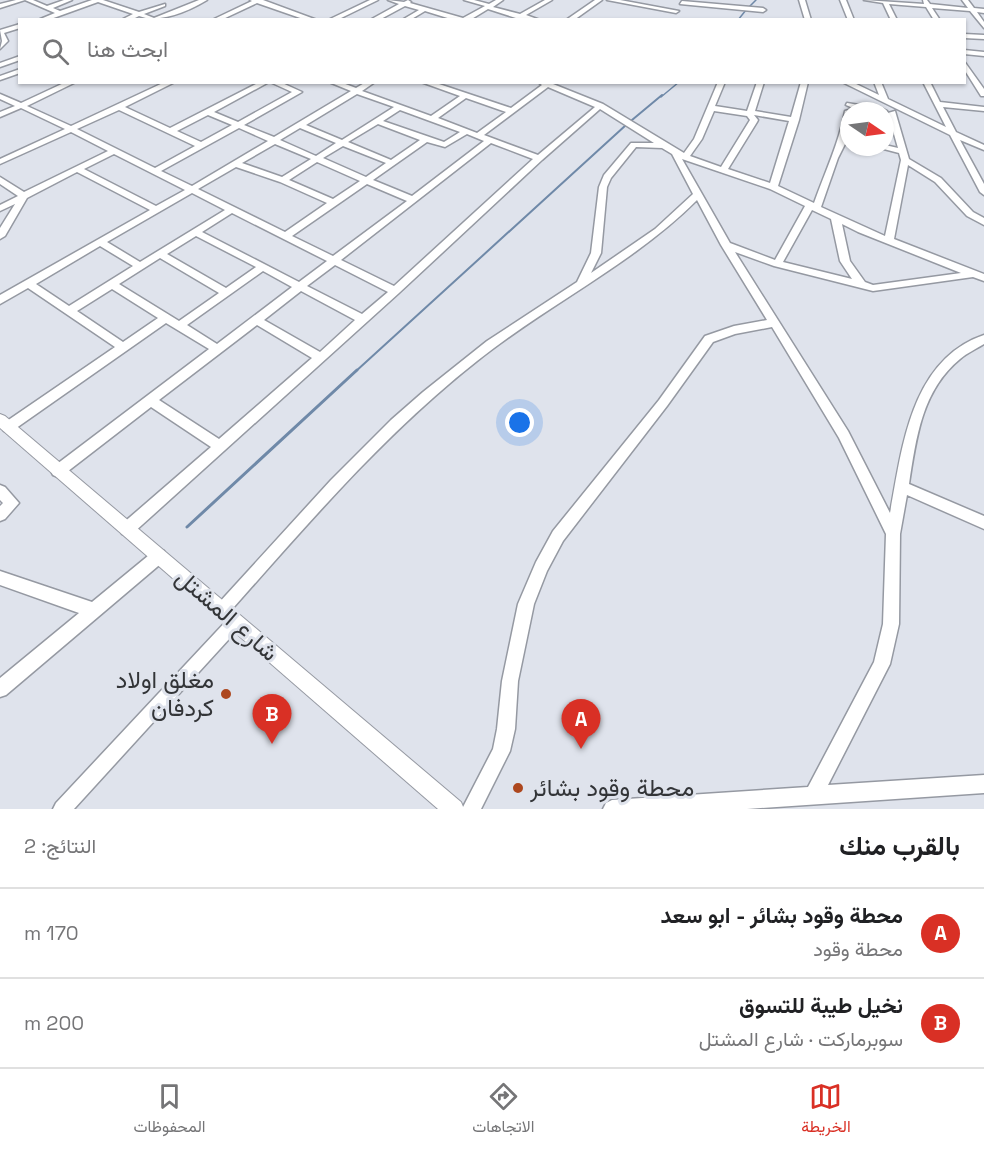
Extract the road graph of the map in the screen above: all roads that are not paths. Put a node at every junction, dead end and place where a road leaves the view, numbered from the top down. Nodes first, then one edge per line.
1 (22, 0) edge
2 (28, 0) edge
3 (69, 0) edge
4 (97, 0) edge
5 (204, 0) edge
6 (257, 0) edge
7 (351, 0) edge
8 (375, 0) edge
9 (391, 0) edge
10 (412, 0) edge
11 (467, 0) edge
12 (500, 0) edge
13 (549, 0) edge
14 (599, 0) edge
15 (610, 0) edge
16 (762, 0) edge
17 (801, 0) edge
18 (843, 0) edge
19 (867, 0) edge
20 (965, 0) edge
21 (150, 1) edge
22 (884, 1) edge
23 (537, 3) edge
24 (682, 3) dead end
25 (927, 3) edge
26 (366, 4) junction
27 (405, 4) junction
28 (162, 5) junction
29 (0, 6) edge
30 (489, 6) junction
31 (47, 8) junction
32 (425, 9) junction
33 (178, 10) junction
34 (763, 10) junction
35 (972, 10) junction
36 (676, 11) dead end
37 (984, 11) edge
38 (60, 13) junction
39 (139, 14) junction
40 (521, 15) junction
41 (46, 18) edge
42 (129, 18) edge
43 (152, 18) edge
44 (158, 18) edge
45 (219, 18) edge
46 (310, 18) edge
47 (336, 18) edge
48 (377, 18) edge
49 (407, 18) edge
50 (456, 18) edge
51 (467, 18) edge
52 (517, 18) edge
53 (531, 18) edge
54 (572, 18) edge
55 (763, 18) edge
56 (807, 18) edge
57 (850, 18) edge
58 (893, 18) edge
59 (936, 18) edge
60 (984, 26) edge
61 (18, 28) edge
62 (0, 32) edge
63 (966, 36) edge
64 (984, 38) edge
65 (0, 47) edge
66 (966, 52) edge
67 (984, 54) edge
68 (18, 59) edge
69 (0, 65) edge
70 (18, 72) edge
71 (967, 72) edge
72 (984, 73) edge
73 (0, 78) edge
74 (70, 84) edge
75 (168, 84) edge
76 (262, 84) edge
77 (278, 84) edge
78 (337, 84) edge
79 (369, 84) edge
80 (430, 84) edge
81 (546, 84) edge
82 (549, 84) edge
83 (721, 84) edge
84 (760, 84) edge
85 (804, 84) edge
86 (849, 84) edge
87 (878, 84) edge
88 (927, 84) edge
89 (858, 88) junction
90 (357, 92) junction
91 (984, 94) edge
92 (0, 96) edge
93 (465, 96) junction
94 (853, 102) edge
95 (885, 102) joint
96 (937, 104) junction
97 (22, 106) junction
98 (600, 106) junction
99 (894, 106) edge
100 (119, 107) junction
101 (399, 107) junction
102 (711, 108) junction
103 (984, 109) edge
104 (512, 111) junction
105 (208, 112) junction
106 (750, 113) junction
107 (894, 114) edge
108 (0, 115) edge
109 (918, 118) junction
110 (432, 119) junction
111 (377, 120) junction
112 (795, 120) junction
113 (240, 126) junction
114 (302, 126) junction
115 (71, 129) junction
116 (894, 130) edge
117 (171, 131) junction
118 (466, 131) junction
119 (953, 134) junction
120 (478, 136) junction
121 (426, 139) junction
122 (490, 140) junction
123 (276, 141) junction
124 (343, 143) junction
125 (202, 146) junction
126 (664, 146) junction
127 (984, 148) edge
128 (840, 149) edge
129 (894, 149) edge
130 (113, 151) junction
131 (903, 151) junction
132 (680, 155) junction
133 (539, 158) junction
134 (318, 159) junction
135 (905, 160) junction
136 (0, 162) edge
137 (392, 163) junction
138 (236, 164) junction
139 (77, 169) junction
140 (723, 170) junction
141 (155, 171) junction
142 (0, 180) edge
143 (283, 180) junction
144 (367, 180) junction
145 (773, 187) junction
146 (193, 189) junction
147 (984, 192) edge
148 (698, 194) junction
149 (24, 196) junction
150 (413, 200) junction
151 (334, 203) junction
152 (813, 207) junction
153 (0, 208) edge
154 (232, 209) junction
155 (157, 210) junction
156 (836, 219) junction
157 (984, 222) edge
158 (196, 232) junction
159 (0, 236) edge
160 (286, 236) junction
161 (889, 241) junction
162 (101, 243) junction
163 (726, 245) junction
164 (160, 254) junction
165 (333, 260) junction
166 (777, 264) junction
167 (141, 266) junction
168 (263, 267) junction
169 (973, 275) junction
170 (984, 278) edge
171 (29, 284) junction
172 (111, 284) junction
173 (580, 285) junction
174 (861, 285) junction
175 (299, 286) junction
176 (395, 291) junction
177 (226, 292) junction
178 (0, 300) edge
179 (69, 310) junction
180 (167, 317) junction
181 (256, 320) junction
182 (362, 320) junction
183 (774, 322) junction
184 (180, 325) junction
185 (984, 339) edge
186 (123, 347) junction
187 (217, 349) junction
188 (320, 357) junction
189 (150, 400) junction
190 (5, 429) edge
191 (219, 446) junction
192 (58, 471) junction
193 (900, 486) junction
194 (0, 490) edge
195 (0, 515) edge
196 (984, 523) edge
197 (127, 529) junction
198 (892, 534) junction
199 (159, 556) junction
200 (0, 578) edge
201 (93, 610) junction
202 (228, 616) junction
203 (0, 689) edge
204 (984, 784) edge
205 (814, 794) junction
206 (62, 809) edge
207 (454, 809) edge
208 (471, 809) edge
209 (612, 809) edge

1 - 29 street
2 - 31 street
3 - 31 street
4 - 38 street
4 - 39 street
5 - 33 street
6 - 45 street
6 - 46 street
7 - 26 street
8 - 26 street
9 - 27 street
10 - 27 street
11 - 30 street
12 - 30 street
13 - 23 street
14 - 54 street
15 - 36 street
16 - 34 street
17 - 56 street
18 - 57 street
19 - 22 street
20 - 35 street
21 - 28 street
22 - 25 street
22 - 58 street
23 - 40 street
24 - 34 street
25 - 35 street
25 - 59 street
26 - 47 street
27 - 32 street
27 - 48 street
28 - 33 street
28 - 39 street
30 - 40 street
30 - 51 street
31 - 38 street
32 - 49 street
32 - 50 street
33 - 44 street
34 - 55 street
35 - 37 street
35 - 60 street
38 - 41 street
39 - 42 street
39 - 43 street
40 - 52 street
40 - 53 street
61 - 62 street
62 - 65 street
63 - 64 street
66 - 67 street
68 - 69 street
70 - 73 street
71 - 72 street
71 - 91 street
74 - 97 street
75 - 100 street
76 - 105 street
77 - 113 street
78 - 90 street
79 - 90 street
80 - 93 street
81 - 104 street
82 - 98 street
83 - 102 street
84 - 106 street
85 - 112 street
86 - 89 street
87 - 95 street
88 - 96 street
89 - 94 street
89 - 95 street
90 - 101 street
90 - 114 street
92 - 97 street
93 - 104 street
93 - 110 street
96 - 103 street
96 - 119 street
97 - 108 street
97 - 115 street
98 - 126 street
98 - 133 street
99 - 109 street
100 - 115 street
100 - 117 street
101 - 110 street
101 - 111 street
102 - 106 street
102 - 132 street
104 - 120 street
105 - 113 street
105 - 117 street
106 - 112 street
106 - 140 street
107 - 109 street
109 - 119 street
110 - 118 street
111 - 121 street
111 - 124 street
112 - 145 street
113 - 123 street
113 - 125 street
114 - 123 street
114 - 124 street
115 - 130 street
115 - 136 street
116 - 131 street
117 - 125 street
118 - 120 street
118 - 121 street
119 - 127 street
119 - 147 street
120 - 122 street
121 - 137 street
122 - 133 street
122 - 150 street
123 - 134 street
123 - 138 street
124 - 134 street
124 - 137 street
125 - 141 street
126 - 132 street
126 - 173 street
128 - 152 street
129 - 131 street
130 - 139 street
130 - 141 street
131 - 135 street
132 - 140 street
132 - 148 street
133 - 176 street
134 - 143 street
134 - 144 street
135 - 157 street
135 - 161 street
137 - 144 street
138 - 143 street
138 - 146 street
139 - 149 street
139 - 155 street
140 - 145 street
141 - 146 street
142 - 149 street
143 - 151 street
144 - 150 street
144 - 151 street
145 - 152 street
146 - 154 street
146 - 155 street
148 - 163 street
148 - 173 street
149 - 153 street
149 - 159 street
150 - 165 street
151 - 160 street
152 - 156 street
152 - 166 street
154 - 158 street
154 - 160 street
155 - 162 street
156 - 161 street
156 - 174 street
158 - 164 street
158 - 168 street
160 - 165 street
161 - 169 street
162 - 167 street
162 - 171 street
163 - 166 street
163 - 183 street
164 - 167 street
164 - 177 street
165 - 175 street
165 - 176 street
166 - 174 street
167 - 172 street
168 - 175 street
168 - 177 street
169 - 170 street
169 - 174 street
171 - 178 street
171 - 179 street
172 - 179 street
172 - 180 street
173 - 202 street
175 - 181 street
175 - 182 street
176 - 182 street
177 - 184 street
179 - 186 street
180 - 184 street
180 - 186 street
181 - 187 street
181 - 188 street
182 - 188 street
183 - 198 street
183 - 208 street
184 - 187 street
185 - 193 street
186 - 190 street
187 - 189 street
188 - 191 street
189 - 191 street
189 - 192 street
190 - 192 street, شارع المشتل
191 - 197 street
192 - 197 street, شارع المشتل
193 - 196 street
193 - 198 street
194 - 195 street
197 - 199 street, شارع المشتل
198 - 205 street
199 - 201 street
199 - 202 street, شارع المشتل
200 - 201 street
201 - 203 street
202 - 206 street
202 - 207 street, شارع المشتل
204 - 205 street
205 - 209 street

